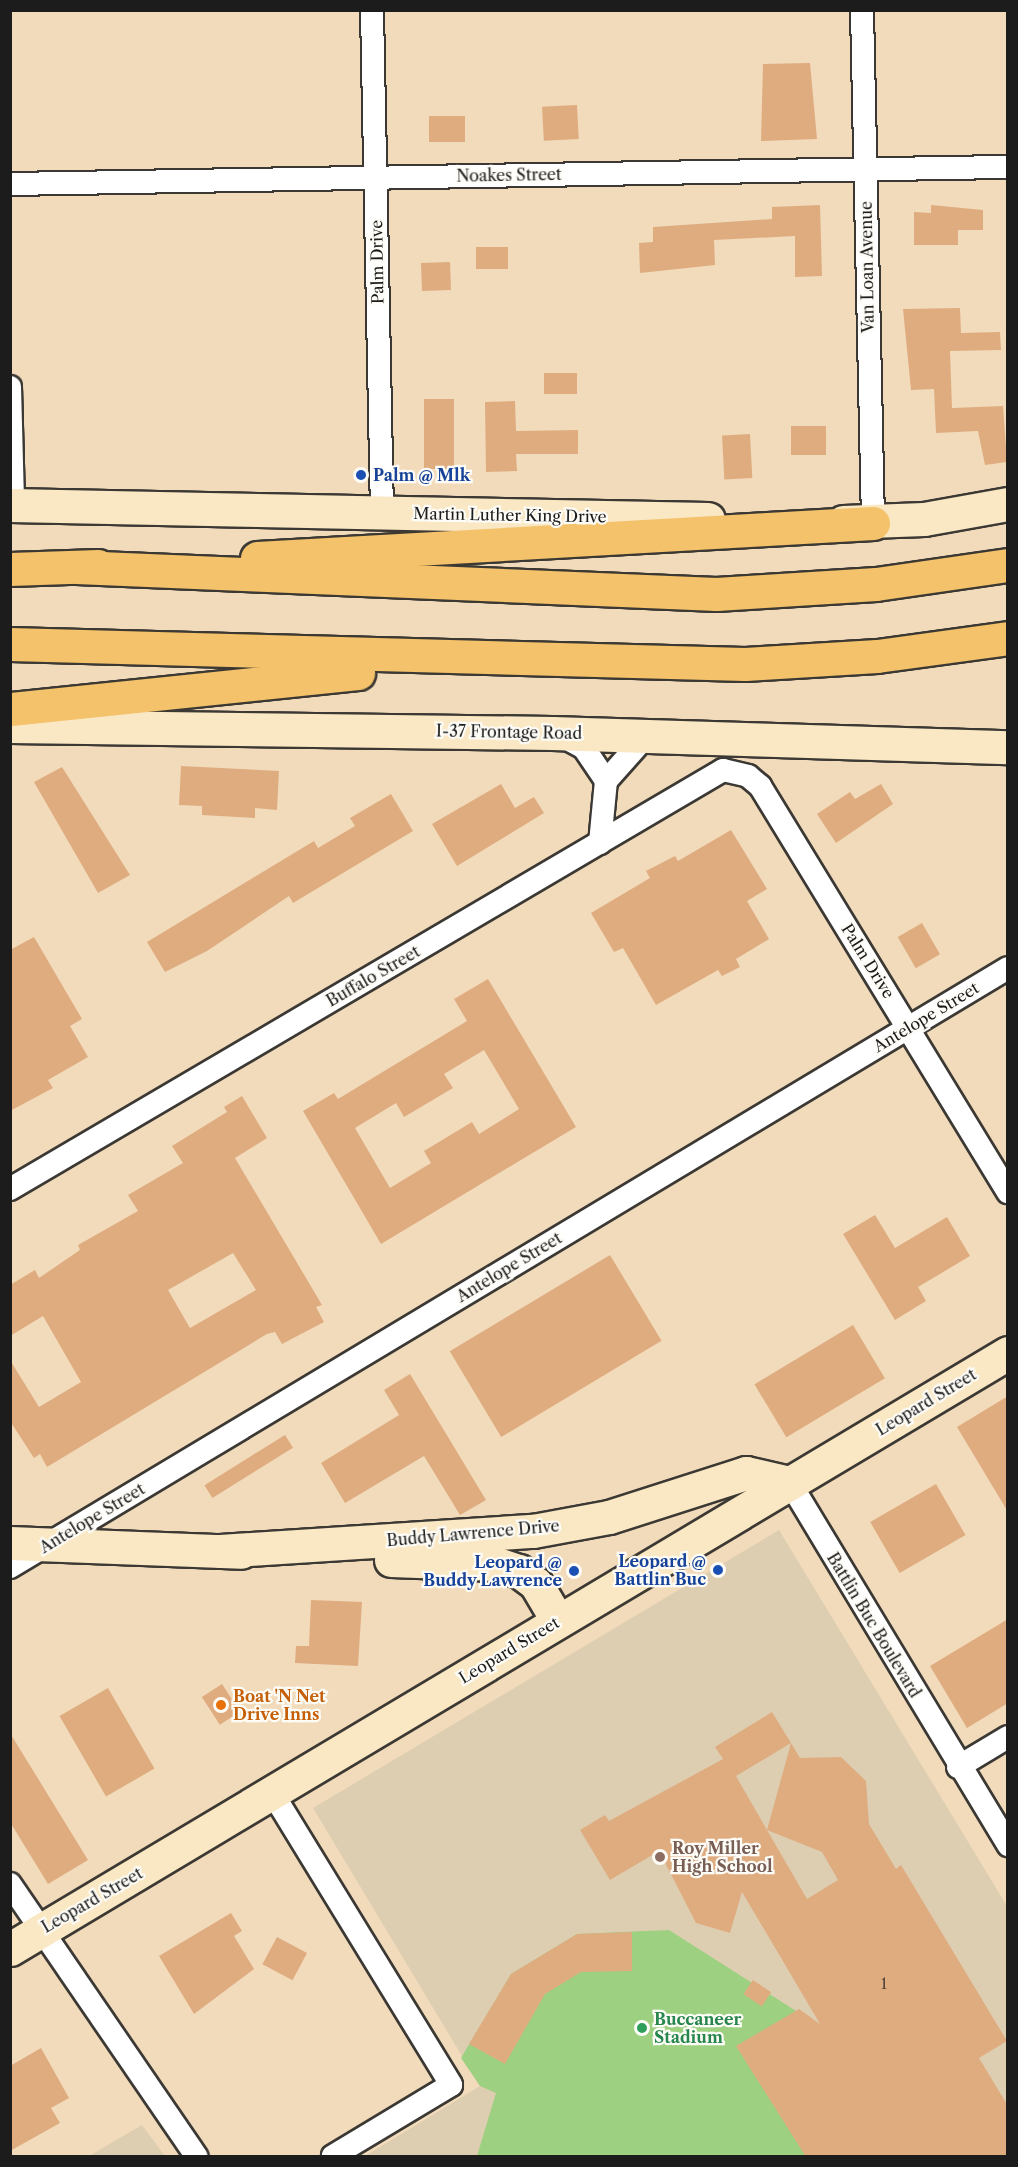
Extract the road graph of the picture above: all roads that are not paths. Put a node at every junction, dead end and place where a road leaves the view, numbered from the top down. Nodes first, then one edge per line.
1 (372, 10) edge
2 (862, 10) edge
3 (1008, 167) edge
4 (865, 170) junction
5 (376, 178) junction
6 (10, 184) edge
7 (10, 387) edge
8 (1008, 504) edge
9 (12, 505) edge
10 (382, 513) junction
11 (873, 522) junction
12 (1008, 565) edge
13 (76, 567) junction
14 (10, 569) edge
15 (1008, 638) edge
16 (10, 644) edge
17 (641, 663) junction
18 (10, 709) edge
19 (10, 726) edge
20 (556, 733) junction
21 (645, 736) junction
22 (1008, 747) edge
23 (736, 771) joint
24 (606, 781) junction
25 (600, 843) junction
26 (1008, 968) edge
27 (908, 1027) junction
28 (10, 1189) edge
29 (1008, 1192) edge
30 (1008, 1353) edge
31 (790, 1483) junction
32 (526, 1531) junction
33 (10, 1543) edge
34 (46, 1545) junction
35 (220, 1551) junction
36 (497, 1564) junction
37 (10, 1567) edge
38 (536, 1584) junction
39 (558, 1621) junction
40 (1008, 1737) edge
41 (958, 1767) junction
42 (273, 1794) junction
43 (1008, 1845) edge
44 (10, 1884) edge
45 (41, 1930) junction
46 (10, 1949) edge
47 (196, 2157) edge
48 (333, 2157) edge

1 - 5 street, Palm Drive
2 - 4 street, Van Loan Avenue
3 - 4 street, Noakes Street
4 - 5 street, Noakes Street
4 - 11 street, Van Loan Avenue
5 - 6 street, Noakes Street
5 - 10 street, Palm Drive
7 - 9 street
8 - 11 main road, Martin Luther King Drive
9 - 10 main road, Martin Luther King Drive
10 - 11 main road, Martin Luther King Drive
11 - 13 highway
12 - 13 highway
13 - 14 highway
15 - 17 highway
16 - 17 highway
17 - 18 highway
19 - 20 main road, I-37 Frontage Road
20 - 21 main road, I-37 Frontage Road
20 - 24 street
21 - 22 main road, I-37 Frontage Road
21 - 24 street
23 - 25 street, Buffalo Street
23 - 27 street, Palm Drive
24 - 25 street
25 - 28 street, Buffalo Street
26 - 27 street, Antelope Street
27 - 29 street, Palm Drive
27 - 34 street, Antelope Street
30 - 31 main road, Leopard Street
31 - 32 main road, Buddy Lawrence Drive
31 - 39 main road, Leopard Street
31 - 41 street, Battlin Buc Boulevard
32 - 35 main road, Buddy Lawrence Drive
32 - 36 main road
32 - 38 main road
33 - 34 main road, Buddy Lawrence Drive
34 - 35 main road, Buddy Lawrence Drive
34 - 37 street, Antelope Street
35 - 36 main road, Buddy Lawrence Drive
36 - 38 main road, Buddy Lawrence Drive
38 - 39 main road
39 - 42 main road, Leopard Street
40 - 41 street
41 - 43 street, Battlin Buc Boulevard
42 - 45 main road, Leopard Street
42 - 48 street
44 - 45 street
45 - 46 main road, Leopard Street
45 - 47 street

